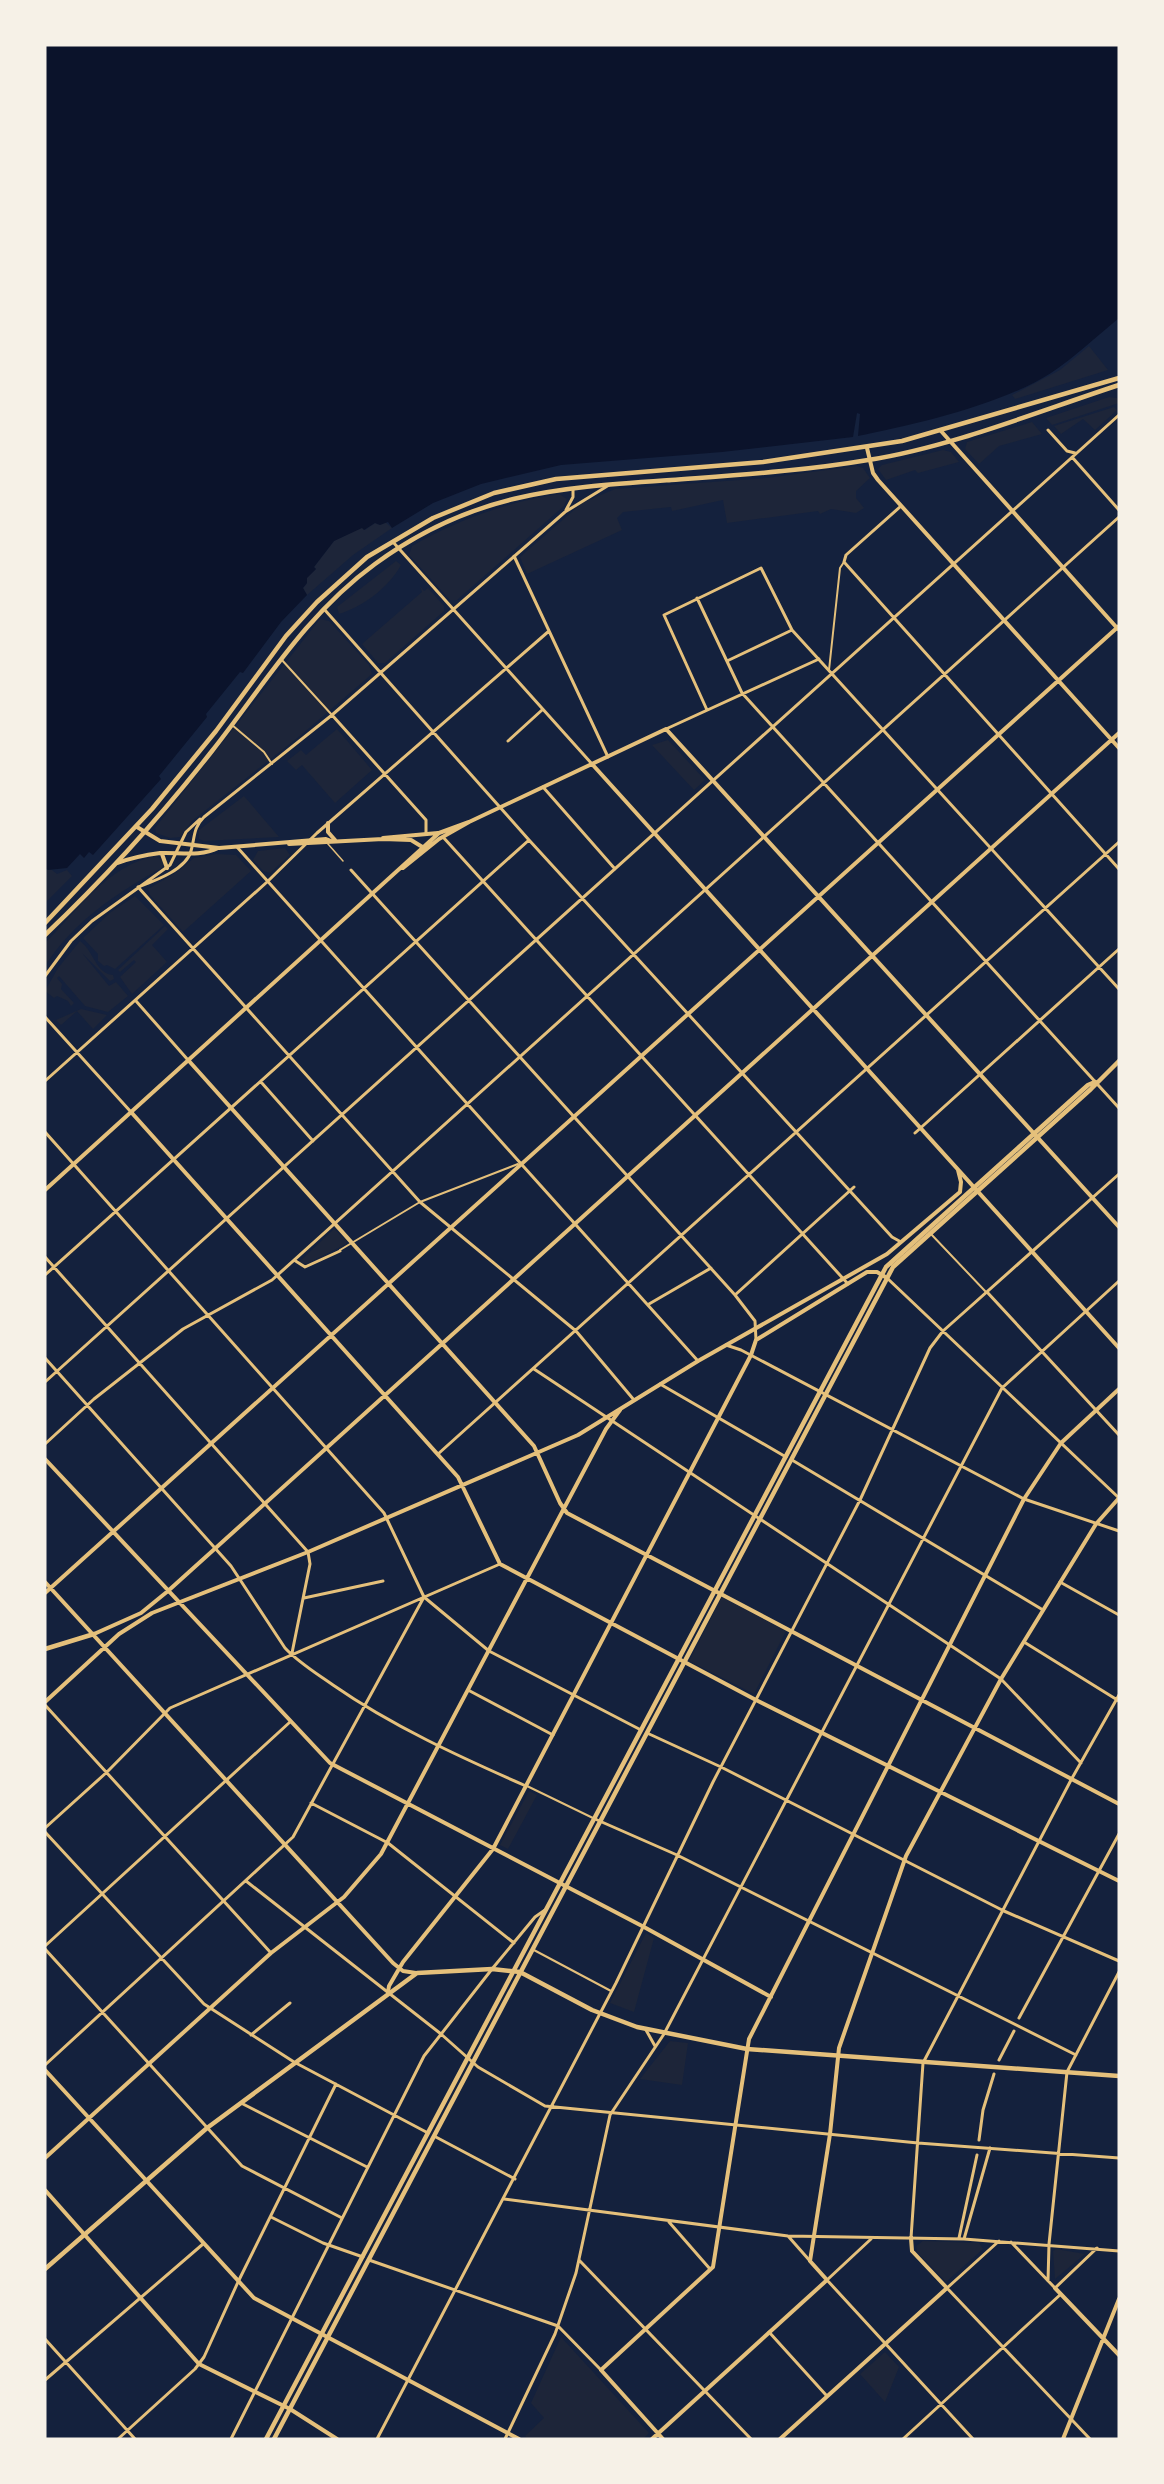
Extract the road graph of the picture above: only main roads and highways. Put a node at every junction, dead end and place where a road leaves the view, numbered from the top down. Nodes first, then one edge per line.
1 (1119, 378) edge
2 (1118, 386) edge
3 (45, 923) edge
4 (45, 935) edge
5 (1119, 1061) edge
6 (976, 1189) junction
7 (885, 1276) junction
8 (94, 1634) road end
9 (45, 1649) edge
10 (563, 1885) junction
11 (514, 1971) junction
12 (520, 1972) junction
13 (471, 2060) junction
14 (1119, 2076) edge
15 (45, 2269) edge
16 (266, 2439) edge
17 (274, 2439) edge

1 - 3 main road
2 - 4 main road
5 - 6 main road
6 - 7 main road
6 - 7 main road
7 - 10 main road
8 - 9 main road
10 - 11 main road
10 - 12 main road
11 - 12 main road
11 - 13 main road
11 - 15 main road
12 - 13 main road
12 - 14 main road
13 - 16 main road
13 - 17 main road

